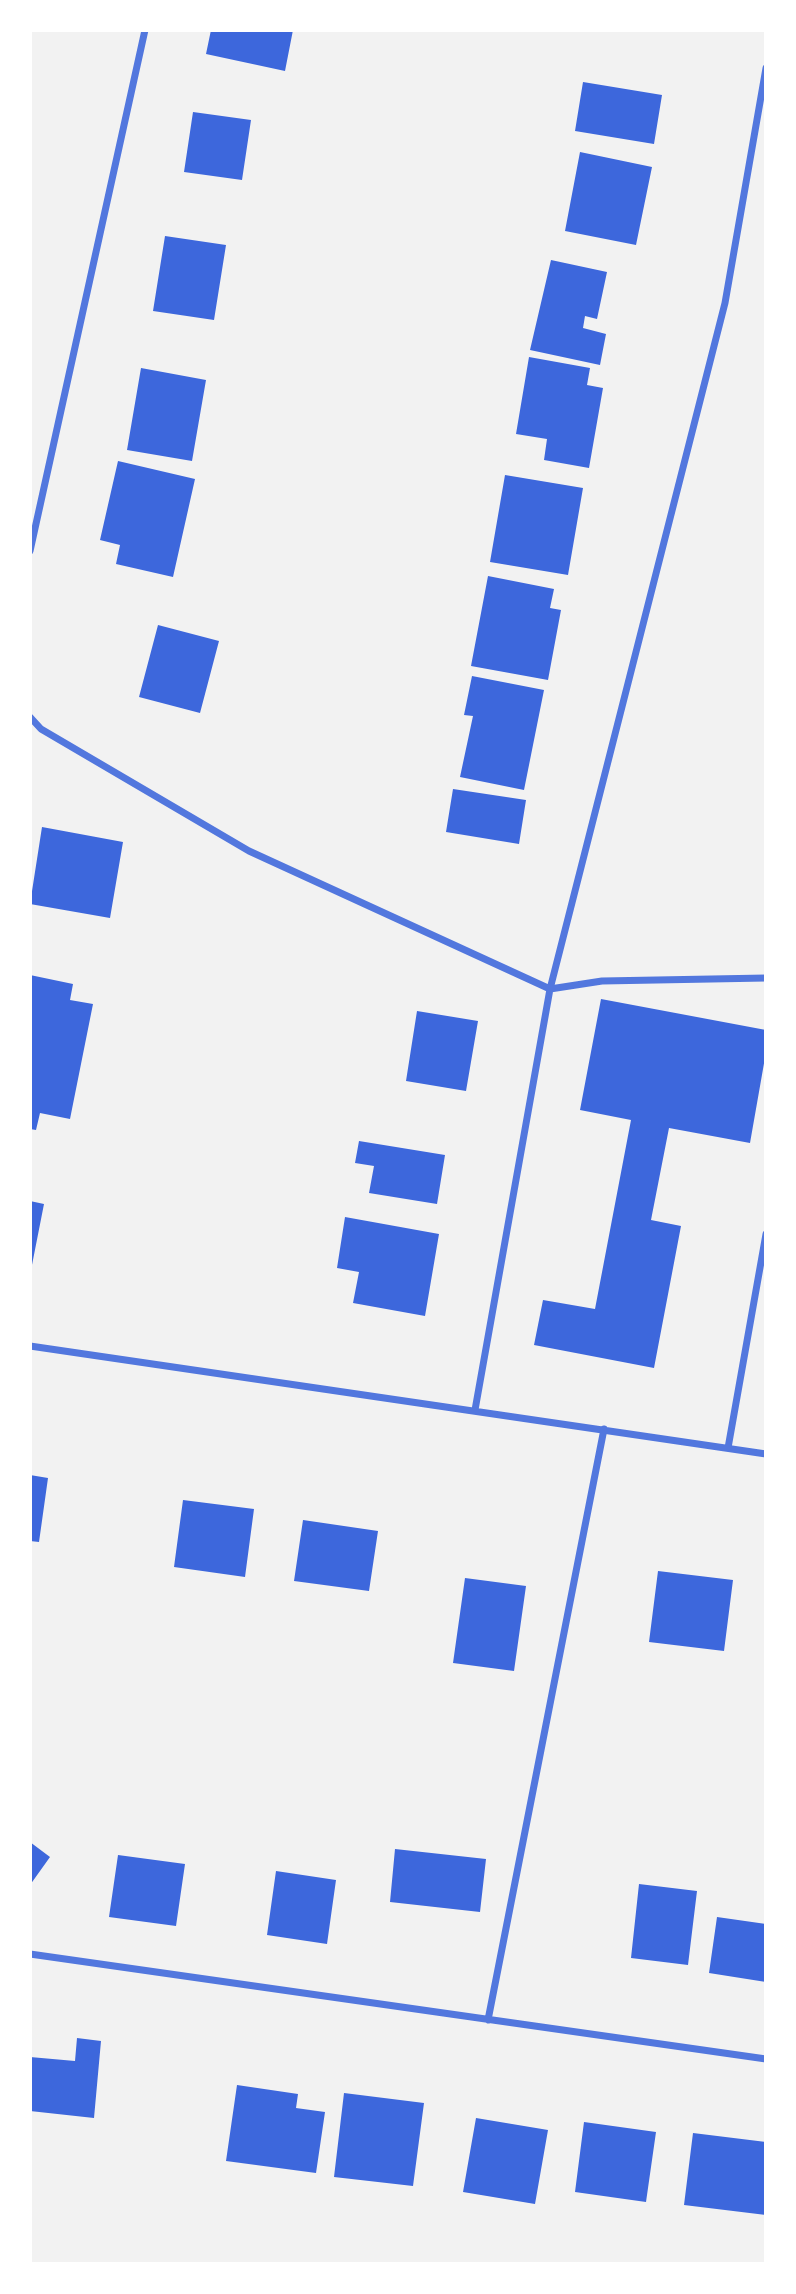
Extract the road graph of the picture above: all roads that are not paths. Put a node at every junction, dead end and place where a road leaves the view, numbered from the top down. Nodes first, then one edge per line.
1 (145, 30) edge
2 (766, 68) edge
3 (30, 551) edge
4 (30, 717) edge
5 (766, 978) edge
6 (550, 989) junction
7 (766, 1234) edge
8 (30, 1346) edge
9 (475, 1410) junction
10 (604, 1429) junction
11 (728, 1448) junction
12 (766, 1454) edge
13 (30, 1954) edge
14 (488, 2020) junction
15 (766, 2059) edge

1 - 3 street
2 - 6 street
4 - 6 street
5 - 6 street
6 - 9 street
7 - 11 street
8 - 9 street
9 - 10 street
10 - 11 street
10 - 14 street
11 - 12 street
13 - 14 street
14 - 15 street

